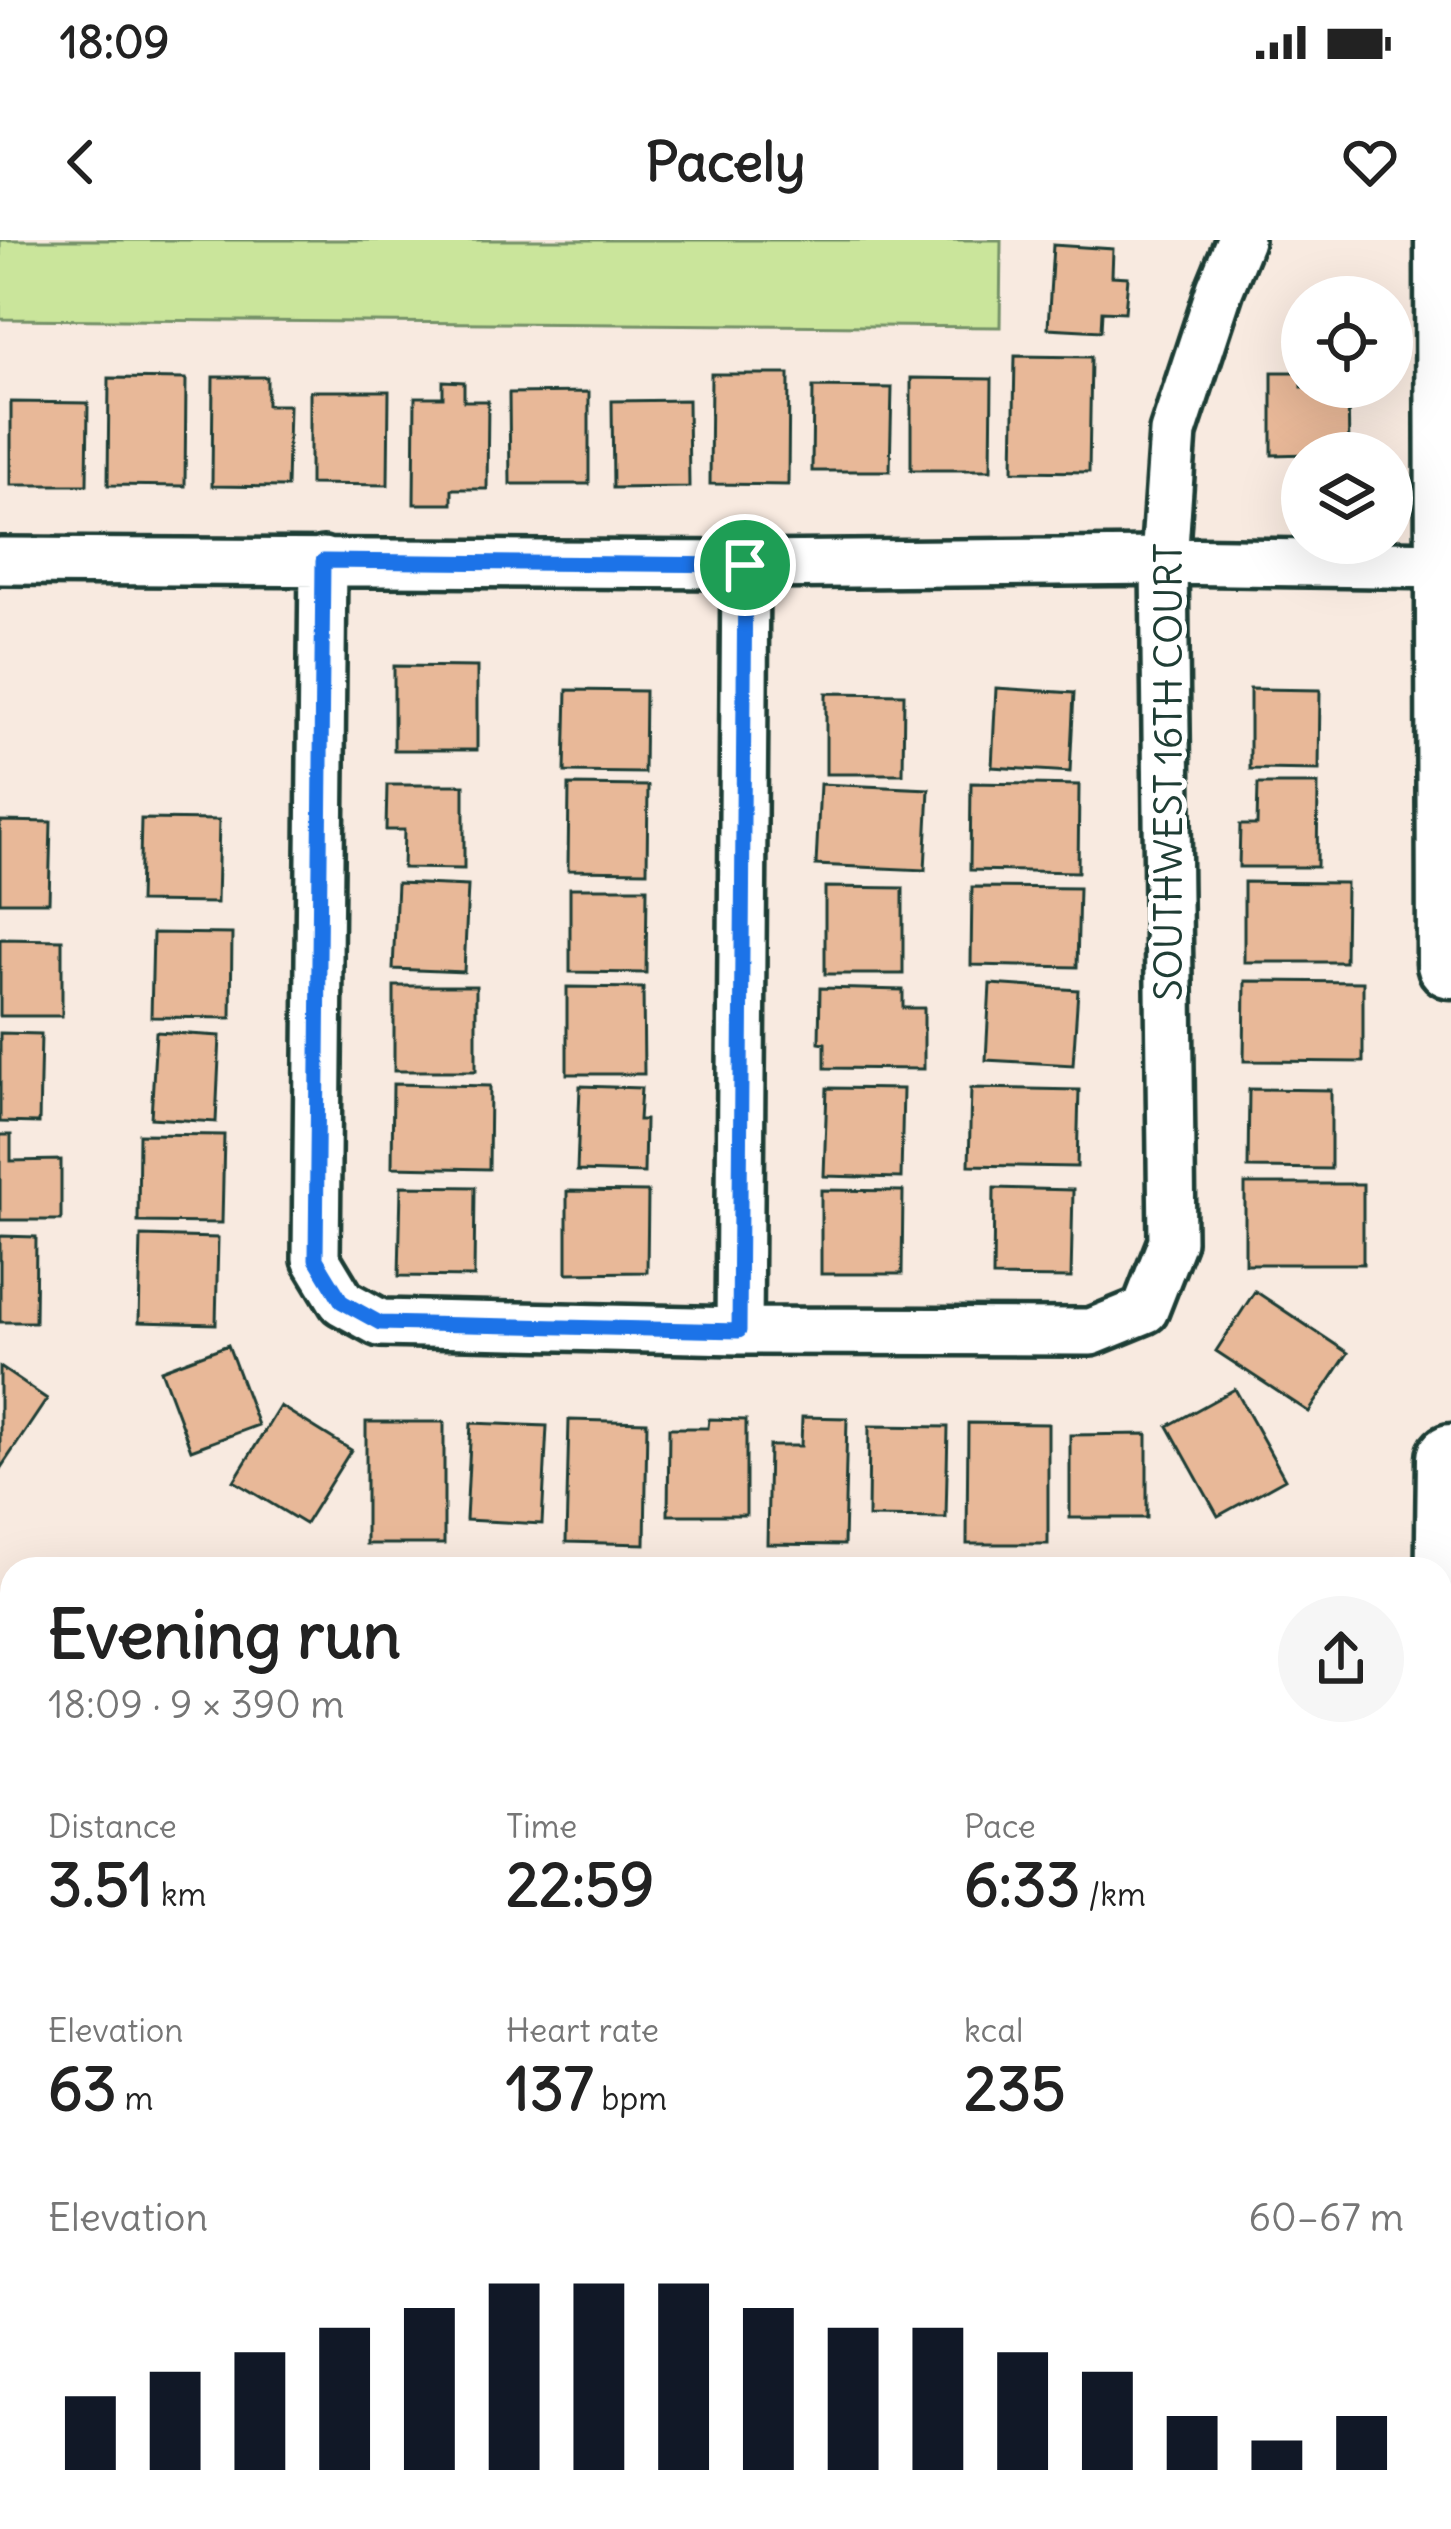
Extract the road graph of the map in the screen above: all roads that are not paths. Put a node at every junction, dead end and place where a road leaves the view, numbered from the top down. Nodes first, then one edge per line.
1 (1240, 240) edge
2 (1449, 240) edge
3 (0, 561) edge
4 (323, 561) junction
5 (1164, 561) junction
6 (745, 565) junction
7 (1450, 565) edge
8 (1451, 964) edge
9 (739, 1331) junction
10 (1451, 1458) edge
11 (1450, 1557) edge

1 - 5 street, SOUTHWEST 16TH COURT
2 - 7 main road
3 - 4 street
4 - 6 street
4 - 9 street
5 - 6 street
5 - 7 street
5 - 9 street, SOUTHWEST 16TH COURT
6 - 9 street
7 - 8 main road
10 - 11 main road

